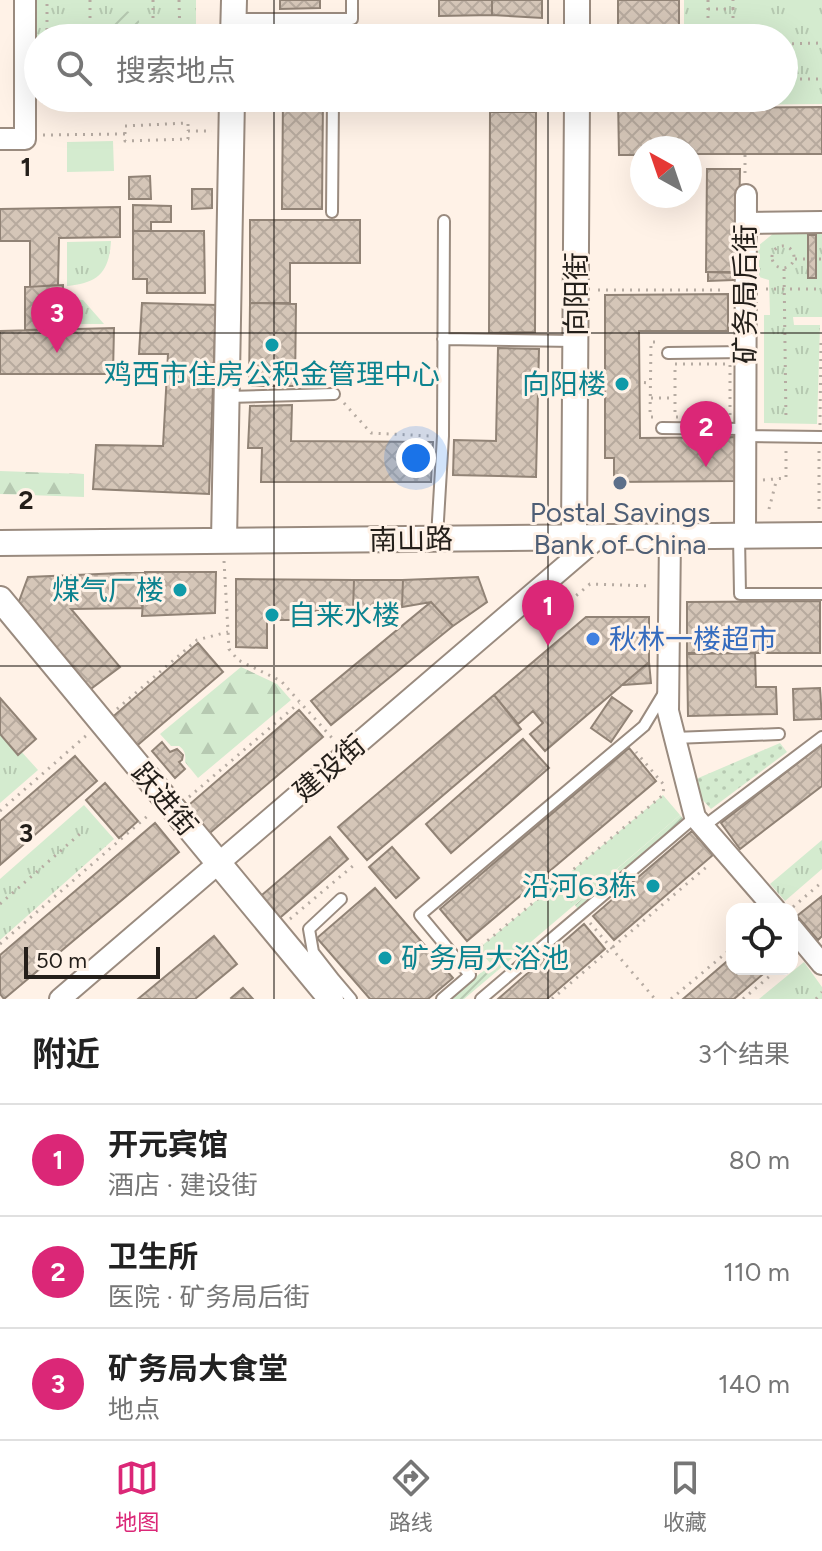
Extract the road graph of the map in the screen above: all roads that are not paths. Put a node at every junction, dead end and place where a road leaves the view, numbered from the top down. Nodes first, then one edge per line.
1 (25, 0) edge
2 (352, 0) edge
3 (577, 0) edge
4 (234, 19) edge
5 (334, 19) junction
6 (25, 24) edge
7 (334, 24) edge
8 (577, 24) edge
9 (25, 112) edge
10 (232, 112) edge
11 (333, 112) edge
12 (577, 112) edge
13 (0, 139) edge
14 (746, 195) dead end
15 (332, 212) dead end
16 (444, 221) dead end
17 (822, 222) edge
18 (746, 223) junction
19 (443, 339) junction
20 (576, 341) junction
21 (667, 347) road end
22 (745, 352) junction
23 (334, 394) road end
24 (226, 397) junction
25 (662, 428) dead end
26 (745, 433) junction
27 (821, 437) edge
28 (822, 535) edge
29 (742, 536) junction
30 (670, 537) junction
31 (587, 538) junction
32 (437, 539) junction
33 (224, 541) junction
34 (0, 543) edge
35 (822, 594) edge
36 (0, 599) edge
37 (669, 685) junction
38 (779, 734) dead end
39 (822, 737) edge
40 (674, 738) junction
41 (699, 822) junction
42 (218, 863) junction
43 (341, 899) dead end
44 (770, 903) edge
45 (798, 935) edge
46 (822, 964) edge
47 (329, 989) edge
48 (60, 999) edge
49 (351, 999) edge
50 (442, 999) edge
51 (481, 999) edge

1 - 6 street
2 - 5 lane
3 - 8 street
4 - 5 lane
5 - 7 lane
9 - 13 street
10 - 24 street
11 - 15 lane
12 - 20 street, 向阳街
14 - 18 street, 矿务局后街
16 - 19 lane
17 - 18 street
18 - 22 street, 矿务局后街
19 - 20 lane
19 - 32 lane
20 - 31 street, 向阳街
21 - 22 lane
22 - 26 street, 矿务局后街
23 - 24 lane
24 - 33 street
25 - 26 lane
26 - 27 lane
26 - 29 street, 矿务局后街
28 - 29 street, 南山路
29 - 30 street, 南山路
29 - 35 lane
30 - 31 street, 南山路
30 - 37 street
31 - 32 street, 南山路
31 - 42 street, 建设街
32 - 33 street, 南山路
33 - 34 street, 南山路
36 - 42 street, 跃进街
37 - 40 street
37 - 50 lane
38 - 40 lane
39 - 41 lane
40 - 41 street
41 - 44 street
41 - 51 lane
42 - 47 street, 跃进街
42 - 48 street, 建设街
43 - 47 lane
45 - 46 street
47 - 49 lane

